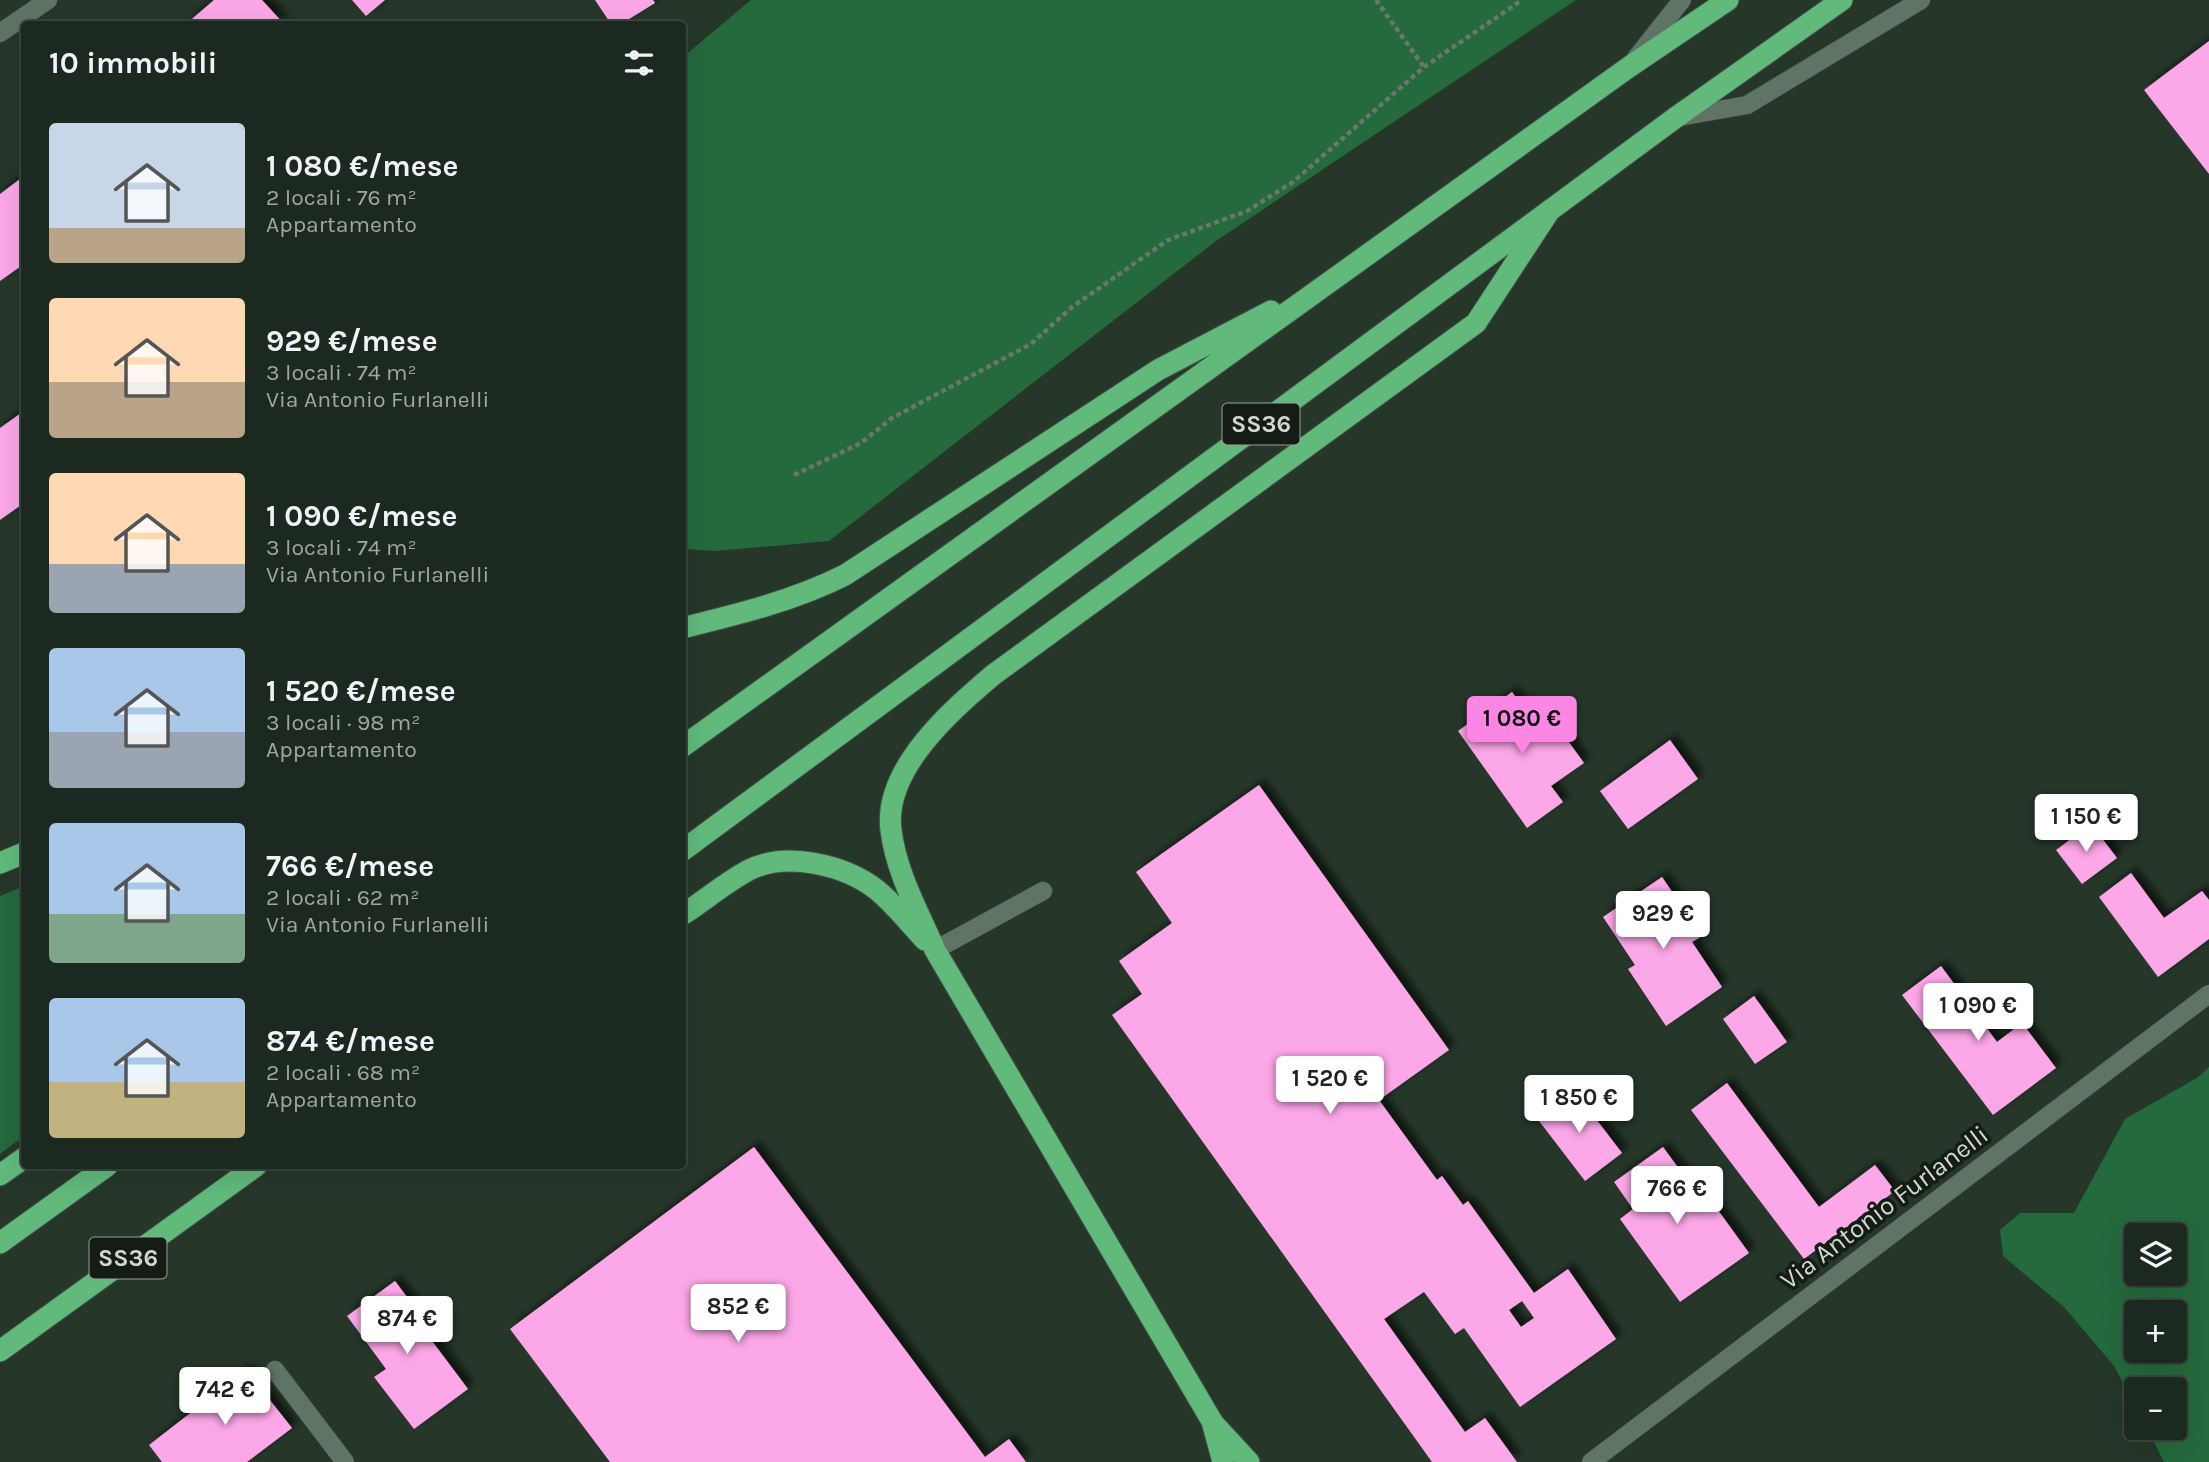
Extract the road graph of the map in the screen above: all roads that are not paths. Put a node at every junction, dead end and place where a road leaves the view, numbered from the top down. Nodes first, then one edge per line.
1 (48, 0) edge
2 (1682, 0) edge
3 (1728, 0) edge
4 (1842, 0) edge
5 (1921, 0) edge
6 (0, 33) edge
7 (1629, 67) junction
8 (1675, 118) junction
9 (1550, 210) junction
10 (1339, 276) junction
11 (686, 627) edge
12 (686, 744) edge
13 (686, 848) edge
14 (21, 854) edge
15 (0, 863) edge
16 (1043, 891) dead end
17 (686, 912) edge
18 (934, 950) junction
19 (2209, 994) edge
20 (21, 1160) edge
21 (103, 1169) edge
22 (252, 1169) edge
23 (0, 1175) edge
24 (0, 1243) edge
25 (0, 1351) edge
26 (275, 1370) dead end
27 (1213, 1423) junction
28 (345, 1462) edge
29 (1223, 1462) edge
30 (1249, 1462) edge
31 (1591, 1462) edge

1 - 6 street
2 - 7 street
3 - 7 highway, SS36
4 - 8 highway, SS36
5 - 8 street
7 - 10 highway, SS36
8 - 9 highway, SS36
9 - 13 highway, SS36
9 - 18 highway
10 - 11 highway
10 - 12 highway, SS36
14 - 15 highway
16 - 18 street
17 - 18 highway
18 - 27 highway
19 - 31 street, Via Antonio Furlanelli
20 - 23 highway
21 - 24 highway
22 - 25 highway, SS36
26 - 28 street
27 - 29 highway
27 - 30 highway

